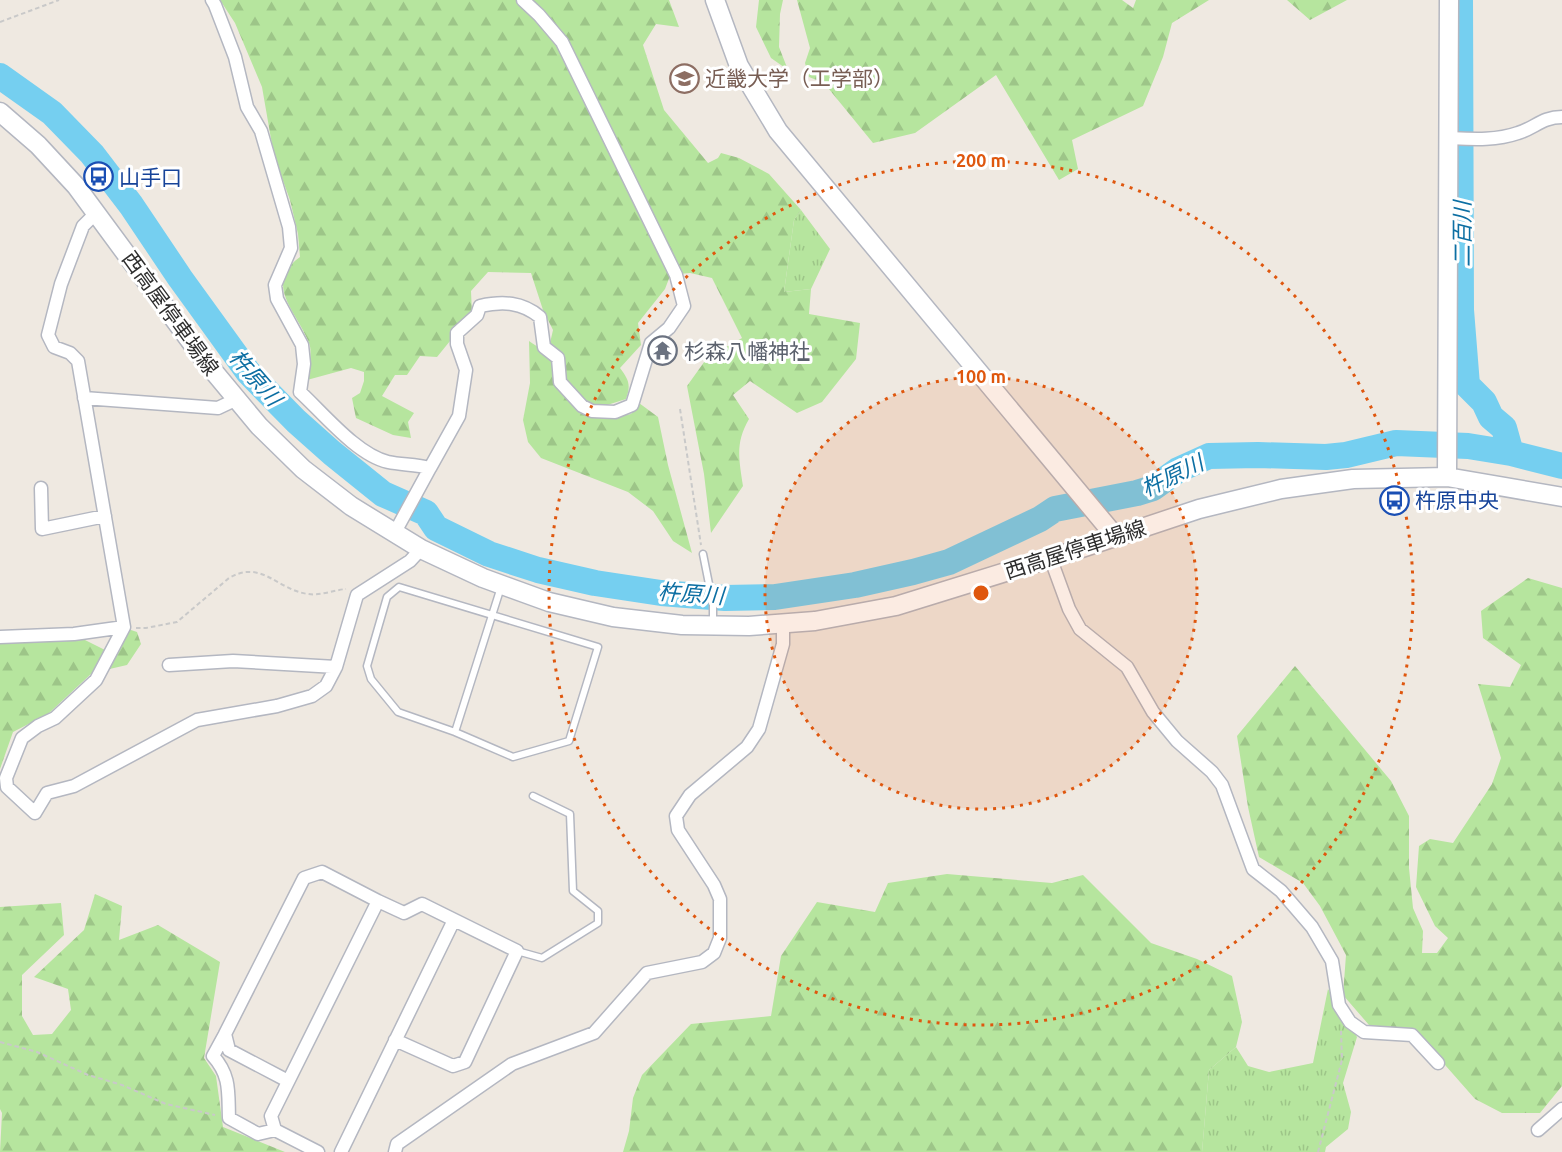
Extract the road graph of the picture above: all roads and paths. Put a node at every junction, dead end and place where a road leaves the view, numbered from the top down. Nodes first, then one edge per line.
1 (59, 0) edge
2 (212, 0) edge
3 (523, 0) edge
4 (714, 0) edge
5 (1449, 0) edge
6 (0, 22) edge
7 (0, 112) edge
8 (1562, 117) edge
9 (1447, 138) junction
10 (96, 212) junction
11 (84, 398) junction
12 (237, 399) junction
13 (680, 409) dead end
14 (430, 468) junction
15 (1447, 477) junction
16 (41, 488) dead end
17 (1562, 497) edge
18 (105, 516) junction
19 (394, 534) junction
20 (1115, 536) junction
21 (421, 549) junction
22 (703, 554) joint
23 (1050, 557) junction
24 (502, 585) junction
25 (357, 595) junction
26 (492, 614) junction
27 (783, 623) junction
28 (713, 626) junction
29 (124, 627) junction
30 (0, 637) edge
31 (169, 665) dead end
32 (336, 668) junction
33 (455, 732) junction
34 (532, 796) dead end
35 (378, 901) junction
36 (454, 920) junction
37 (517, 951) junction
38 (1339, 1005) junction
39 (225, 1034) junction
40 (395, 1040) junction
41 (0, 1042) edge
42 (1438, 1063) dead end
43 (288, 1081) junction
44 (1562, 1109) edge
45 (229, 1118) junction
46 (275, 1130) junction
47 (1538, 1130) dead end
48 (318, 1152) edge
49 (341, 1152) edge
50 (395, 1152) edge
51 (1318, 1152) edge

1 - 6 path
2 - 14 street
3 - 14 street
4 - 20 main road
5 - 9 main road
7 - 10 main road, 西高屋停車場線
8 - 9 street
9 - 15 main road
10 - 11 street
10 - 12 main road, 西高屋停車場線
11 - 12 street
11 - 18 street
12 - 19 main road, 西高屋停車場線
13 - 22 path
14 - 19 street
15 - 17 main road, 西高屋停車場線
15 - 20 main road, 西高屋停車場線
16 - 18 street
18 - 29 street
19 - 21 main road, 西高屋停車場線
20 - 23 main road, 西高屋停車場線
21 - 24 main road, 西高屋停車場線
21 - 25 street
22 - 28 lane
23 - 27 main road, 西高屋停車場線
23 - 38 street
24 - 26 lane
24 - 28 main road, 西高屋停車場線
25 - 29 path
25 - 32 street
26 - 33 lane
26 - 33 lane
26 - 33 lane
27 - 28 main road, 西高屋停車場線
27 - 50 street
29 - 30 street
29 - 32 street
31 - 32 street
34 - 37 lane
35 - 36 street
35 - 39 street
35 - 43 street
36 - 37 street
36 - 40 street
37 - 40 street
38 - 42 street
38 - 51 path
39 - 43 street
39 - 45 street
40 - 49 street
41 - 45 path
43 - 46 street
44 - 47 street
45 - 46 street
46 - 48 street

